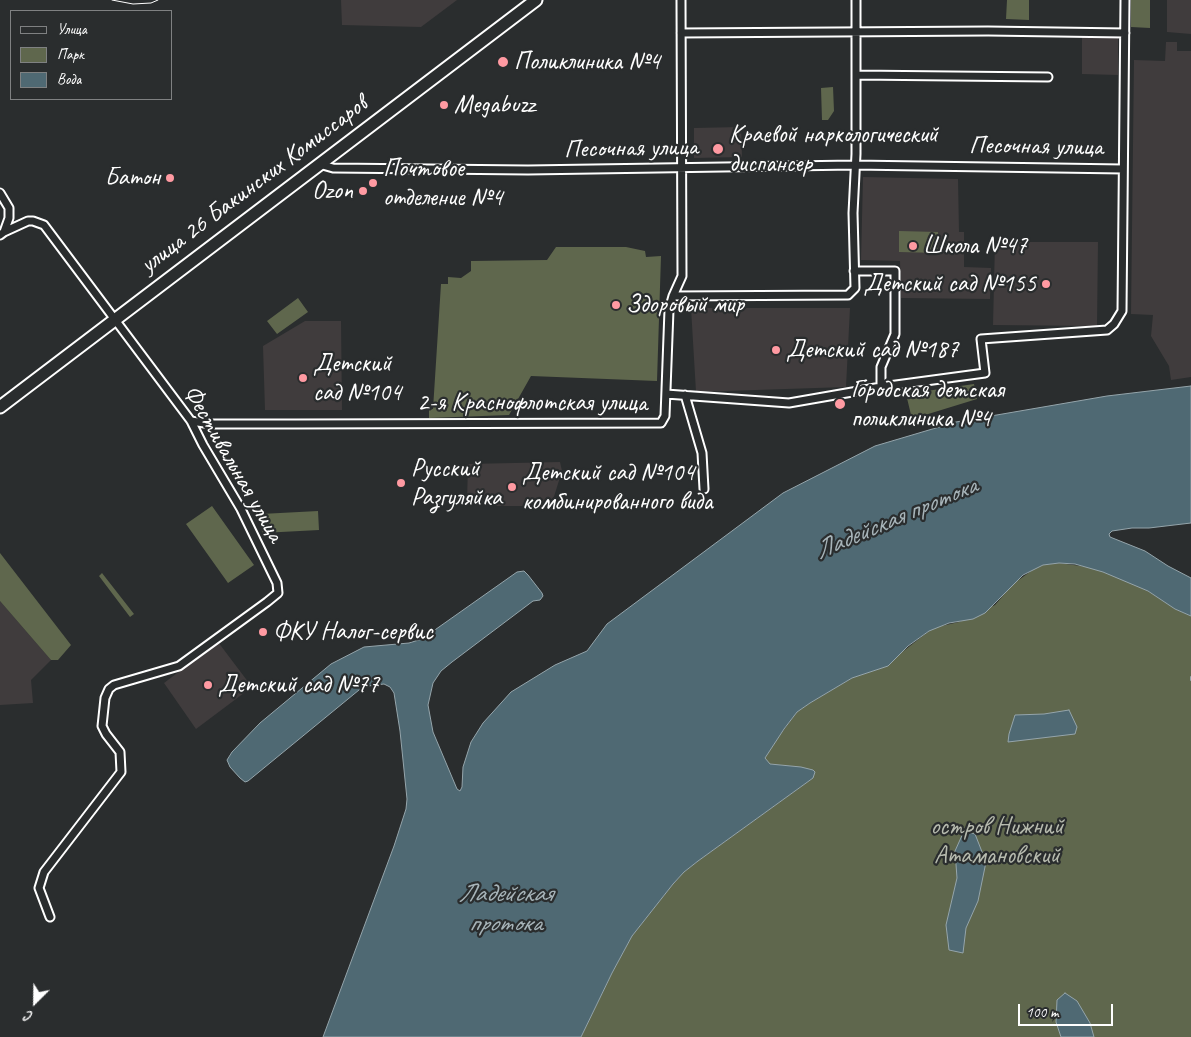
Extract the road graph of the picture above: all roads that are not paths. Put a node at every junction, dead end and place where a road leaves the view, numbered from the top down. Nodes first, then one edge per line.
1 (536, 0) edge
2 (681, 0) edge
3 (856, 0) edge
4 (1125, 0) edge
5 (855, 32) junction
6 (681, 33) junction
7 (1125, 33) junction
8 (856, 76) junction
9 (1048, 77) dead end
10 (319, 164) junction
11 (854, 165) junction
12 (682, 169) junction
13 (1123, 169) junction
14 (0, 194) edge
15 (2, 233) edge
16 (854, 271) junction
17 (673, 296) junction
18 (116, 318) junction
19 (882, 387) junction
20 (666, 394) junction
21 (685, 395) junction
22 (0, 407) edge
23 (191, 421) junction
24 (704, 489) dead end
25 (50, 917) dead end

1 - 10 main road, улица 26 Бакинских Комиссаров
2 - 6 street
3 - 5 street
4 - 7 street
5 - 6 street
5 - 7 street
5 - 8 street
6 - 12 street
7 - 13 street
8 - 9 street
8 - 11 street
10 - 12 street, Песочная улица
10 - 18 main road, улица 26 Бакинских Комиссаров
11 - 12 street, Песочная улица
11 - 13 street, Песочная улица
11 - 16 street
12 - 17 street
13 - 19 street, 2-я Краснофлотская улица
14 - 15 street
15 - 18 street, Фестивальная улица
16 - 17 street
16 - 19 street
17 - 20 street
18 - 22 main road, улица 26 Бакинских Комиссаров
18 - 23 street, Фестивальная улица
19 - 21 street, 2-я Краснофлотская улица
20 - 21 street, 2-я Краснофлотская улица
20 - 23 street, 2-я Краснофлотская улица
21 - 24 street
23 - 25 street, Фестивальная улица

